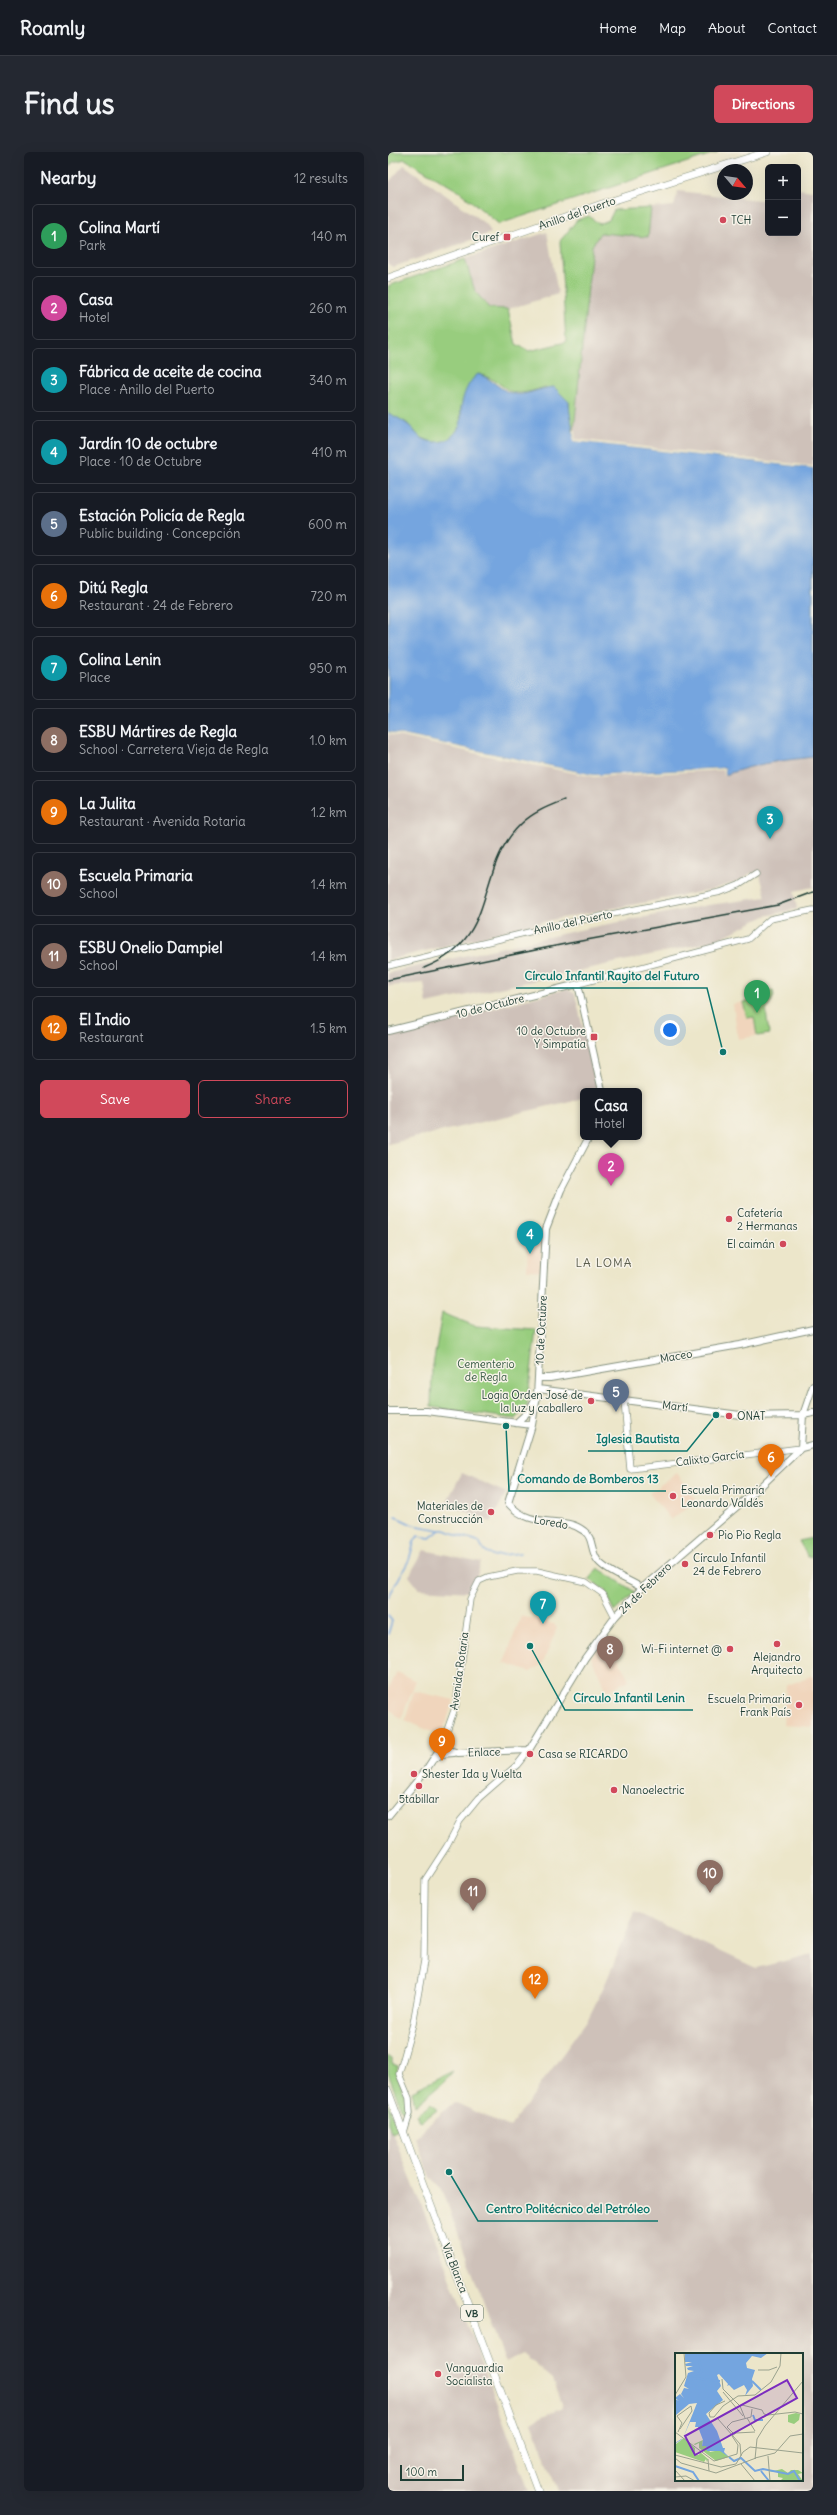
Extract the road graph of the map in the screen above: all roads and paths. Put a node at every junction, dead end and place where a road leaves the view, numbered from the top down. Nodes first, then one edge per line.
1 (767, 152) edge
2 (388, 278) edge
3 (756, 874) dead end
4 (813, 910) edge
5 (388, 966) edge
6 (578, 984) junction
7 (388, 1031) edge
8 (601, 1088) edge
9 (588, 1140) edge
10 (813, 1329) edge
11 (539, 1378) junction
12 (813, 1386) edge
13 (538, 1389) junction
14 (550, 1390) junction
15 (537, 1398) junction
16 (624, 1400) junction
17 (388, 1412) edge
18 (813, 1413) edge
19 (803, 1415) junction
20 (516, 1422) junction
21 (532, 1425) junction
22 (813, 1446) edge
23 (801, 1448) junction
24 (642, 1588) junction
25 (611, 1610) junction
26 (615, 1617) junction
27 (608, 1626) junction
28 (441, 1747) junction
29 (529, 1750) junction
30 (458, 1753) junction
31 (433, 1760) junction
32 (388, 1816) edge
33 (388, 2091) edge
34 (410, 2113) junction
35 (398, 2118) junction
36 (404, 2135) junction
37 (538, 2491) edge

1 - 2 main road, Anillo del Puerto
3 - 5 street, Anillo del Puerto
4 - 6 street
6 - 7 main road, 10 de Octubre
6 - 8 main road
9 - 11 main road, 10 de Octubre
10 - 11 main road, Maceo
11 - 13 main road, 10 de Octubre
12 - 19 main road
13 - 14 main road, Martí
13 - 15 main road
14 - 15 main road
14 - 16 main road, Martí
15 - 20 main road
15 - 21 main road
16 - 19 main road, Martí
16 - 23 street, Calixto García
17 - 20 main road
18 - 19 main road, Martí
19 - 23 main road
20 - 21 main road
21 - 24 main road, Loredo
22 - 23 main road, Calixto García
23 - 24 main road, 24 de Febrero
24 - 26 main road, 24 de Febrero
25 - 26 street
25 - 27 street
25 - 28 street, Avenida Rotaria
26 - 27 main road, 24 de Febrero
27 - 29 main road, 24 de Febrero
28 - 30 main road, Enlace
28 - 31 main road, Avenida Rotaria
29 - 30 main road, Enlace
29 - 34 street
30 - 31 main road
31 - 32 main road, Avenida Rotaria
33 - 35 main road, Vía Blanca / VB
34 - 35 street
34 - 36 street
35 - 36 main road, Vía Blanca / VB
36 - 37 main road, Vía Blanca / VB

